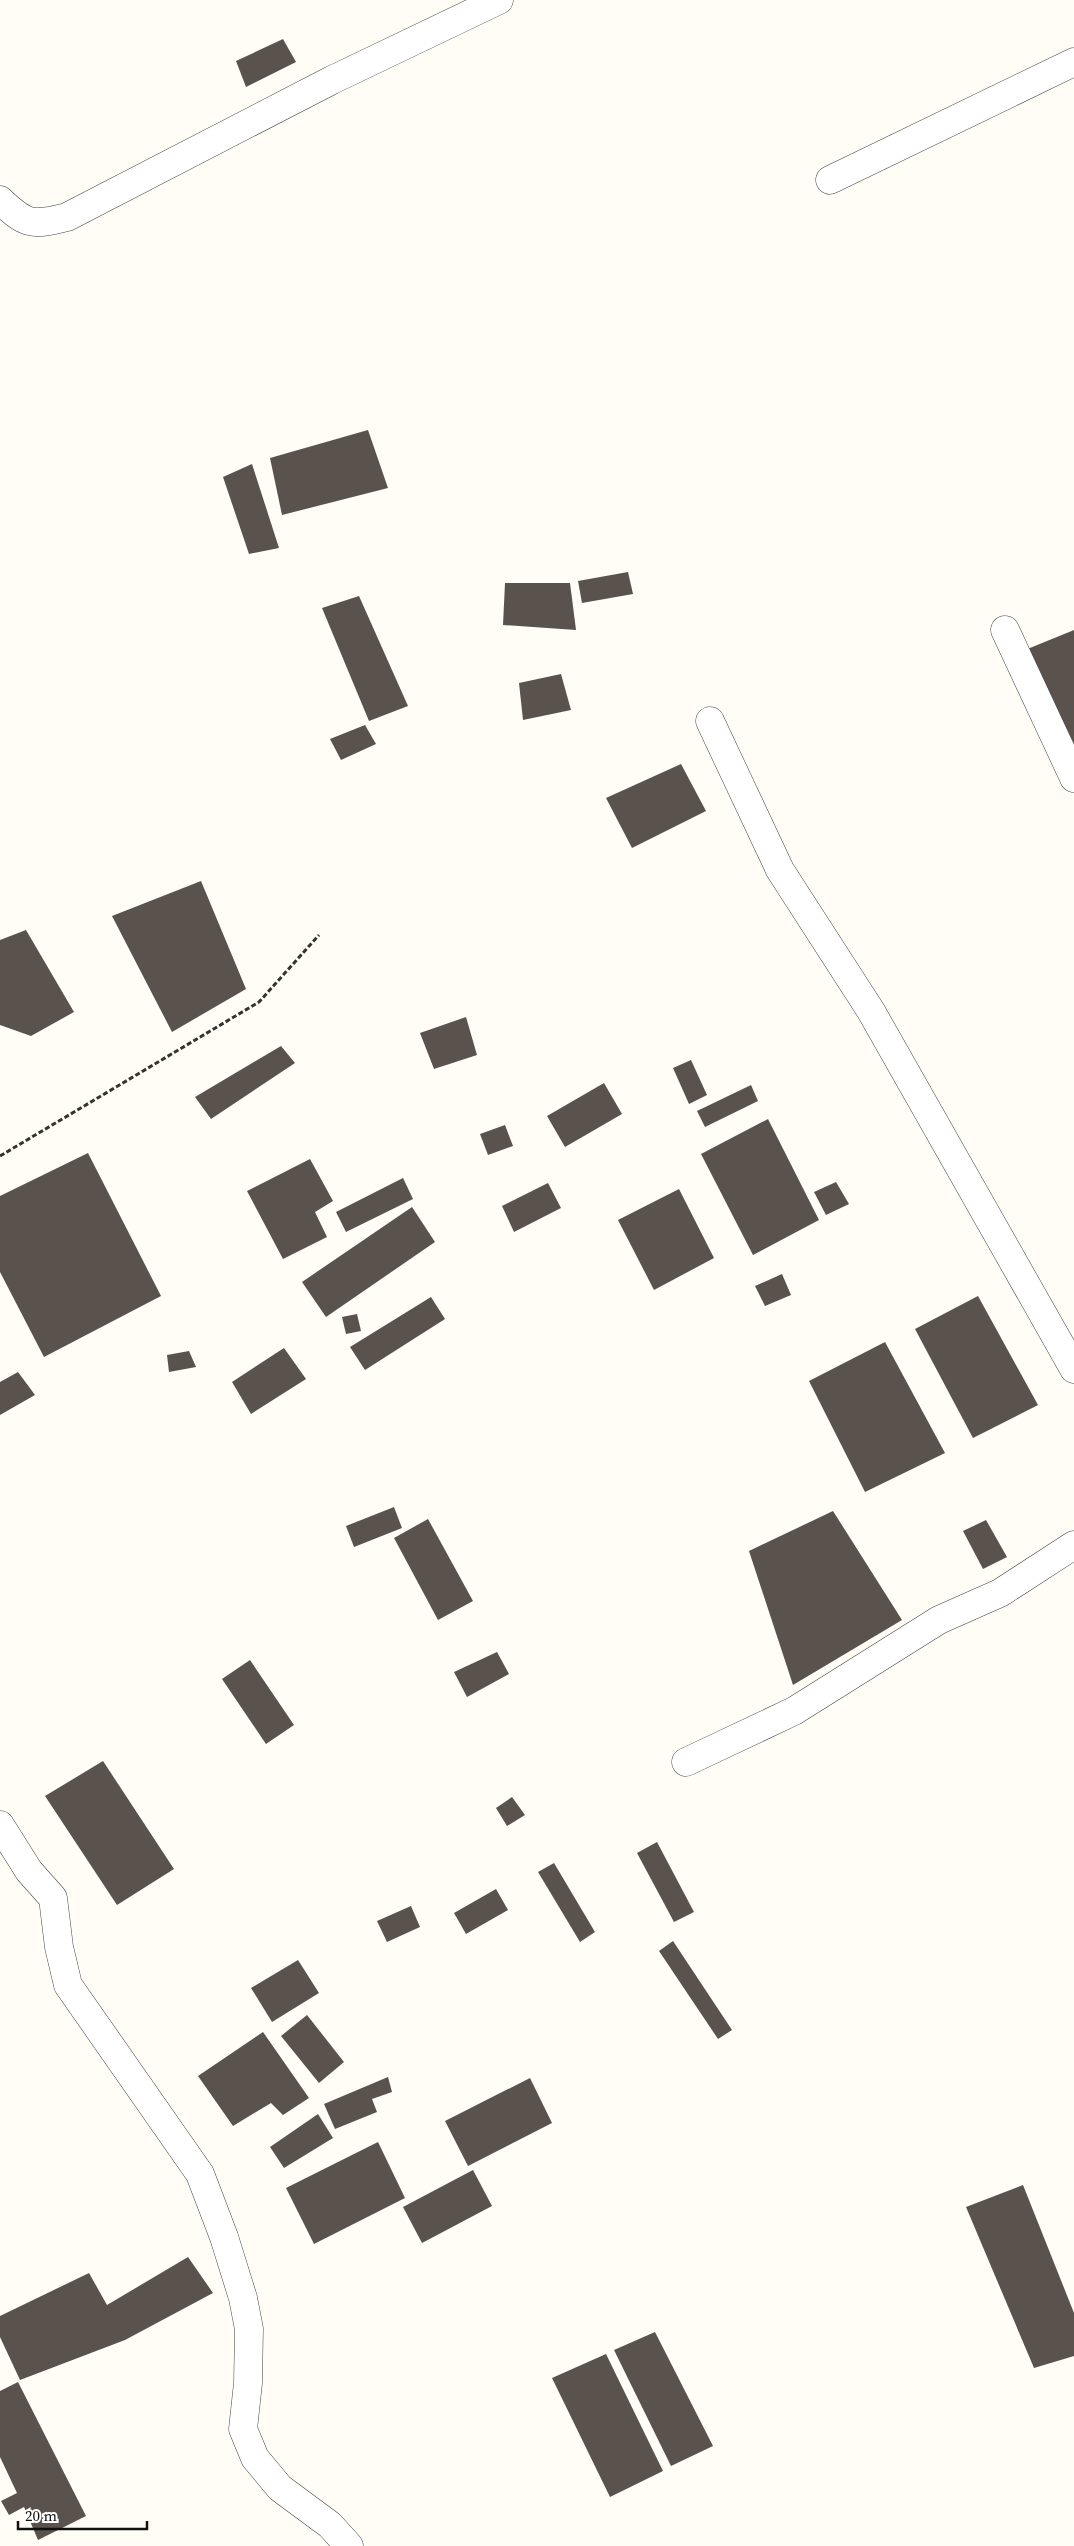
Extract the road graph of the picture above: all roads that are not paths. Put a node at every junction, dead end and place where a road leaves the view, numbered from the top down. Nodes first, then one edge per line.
1 (499, 0) edge
2 (1074, 62) edge
3 (830, 180) dead end
4 (0, 200) edge
5 (1005, 630) dead end
6 (710, 721) dead end
7 (1074, 778) edge
8 (1074, 1370) edge
9 (1074, 1546) edge
10 (686, 1762) dead end
11 (0, 1825) edge
12 (349, 2546) edge

1 - 4 street
2 - 3 street
5 - 7 street
6 - 8 street
9 - 10 street
11 - 12 street

